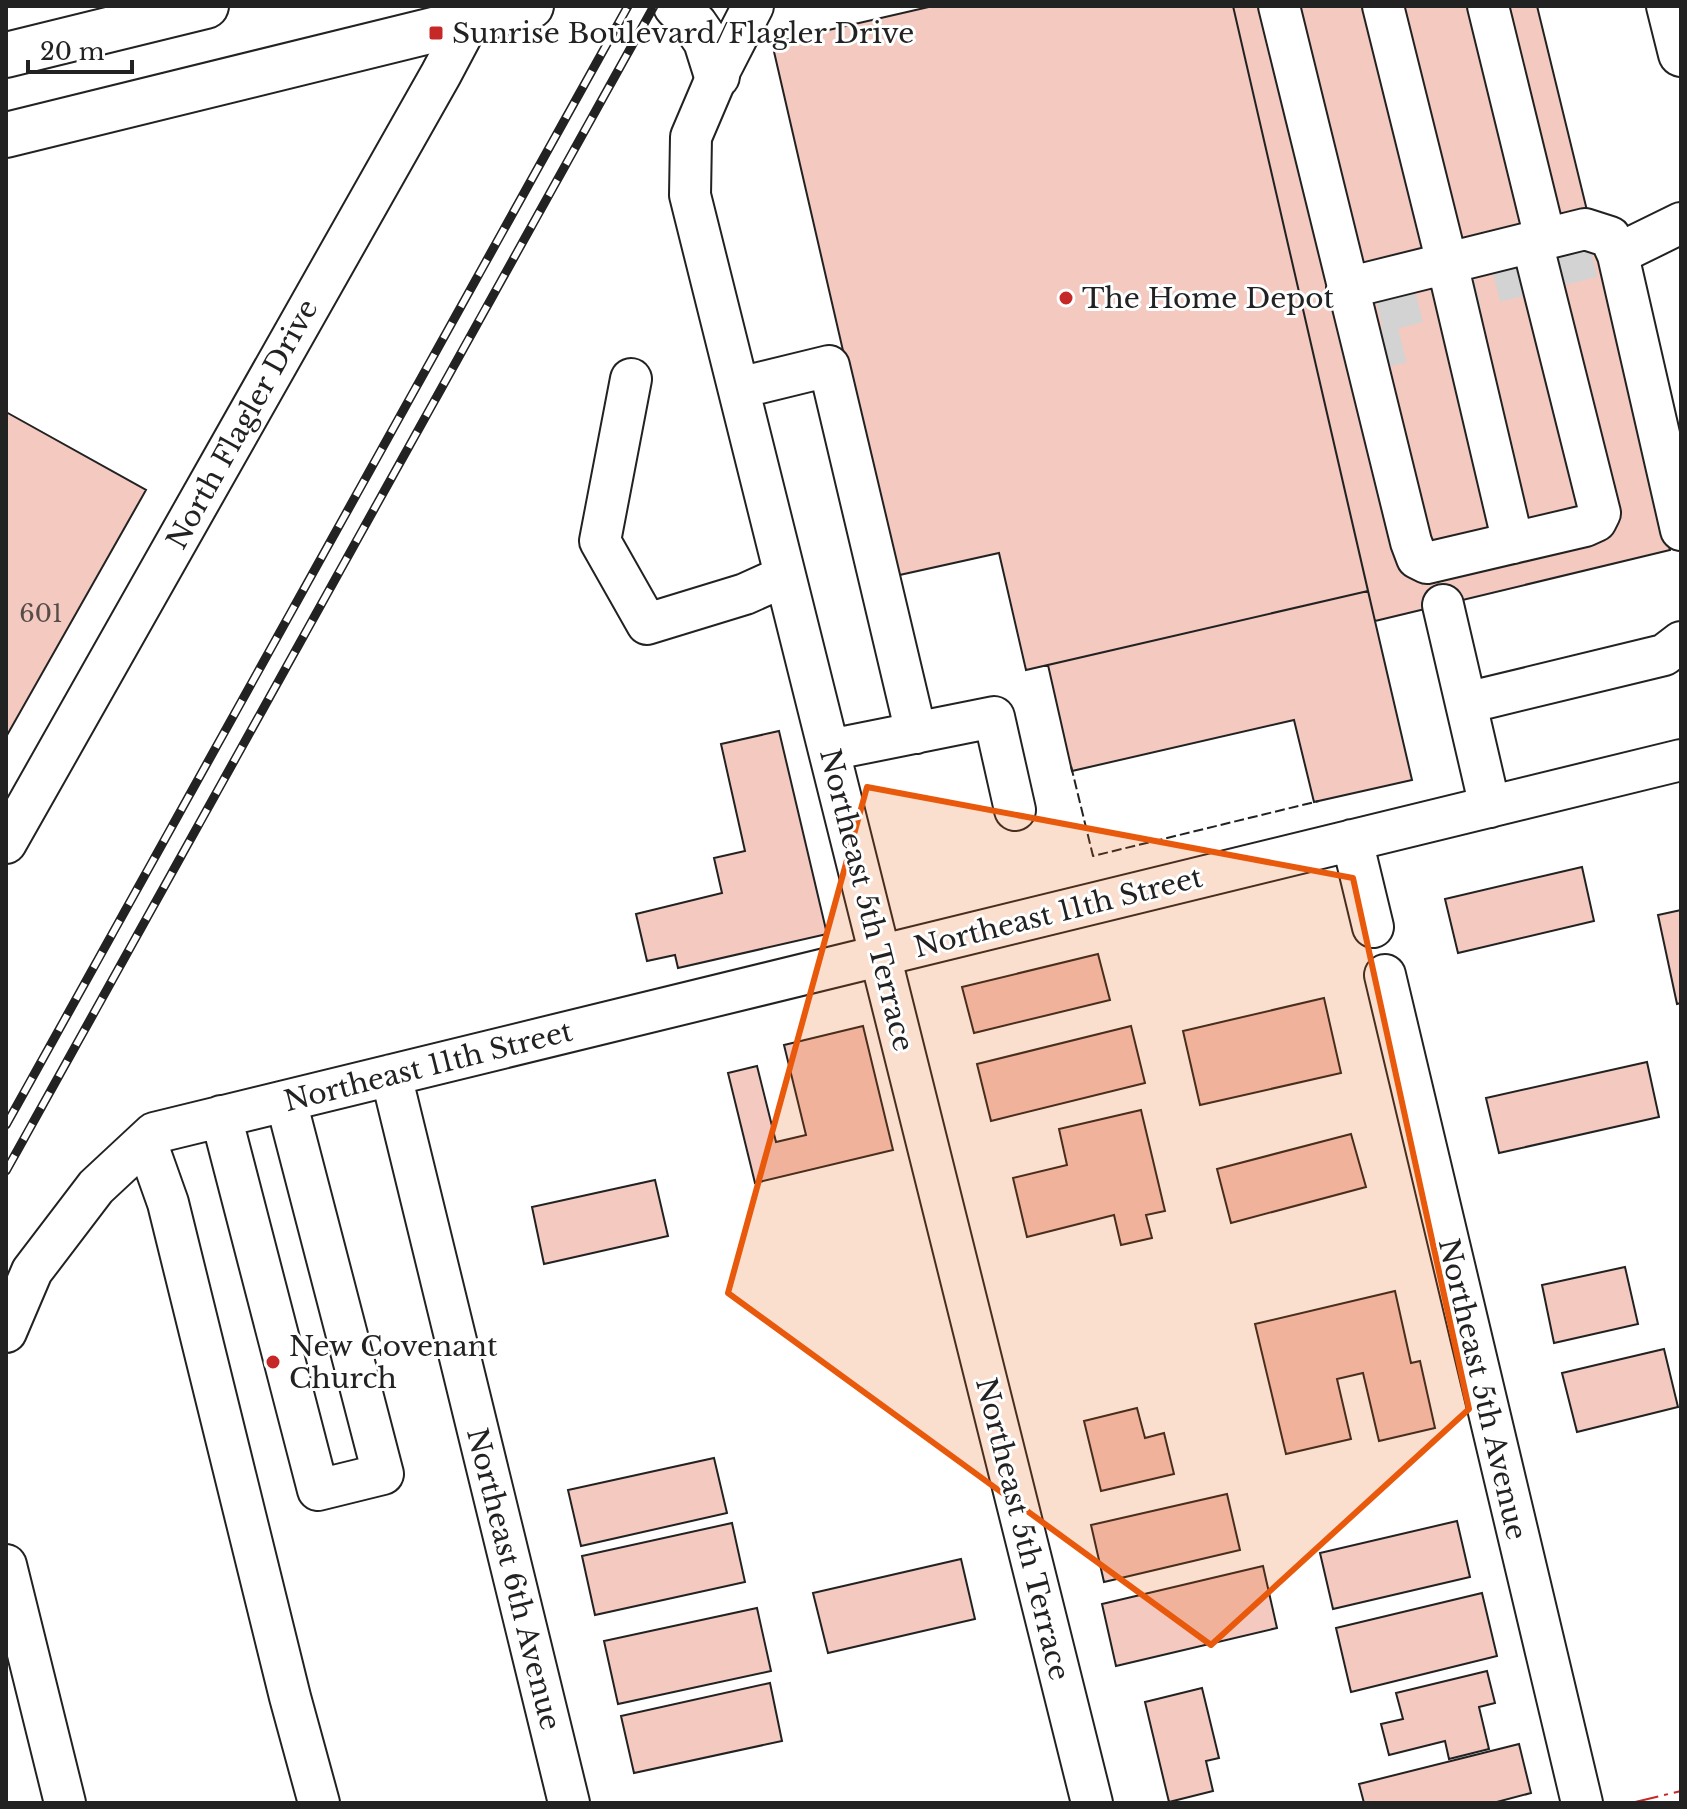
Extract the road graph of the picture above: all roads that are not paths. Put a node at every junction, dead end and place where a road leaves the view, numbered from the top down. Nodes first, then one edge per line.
1 (206, 6) edge
2 (531, 6) edge
3 (676, 6) edge
4 (753, 6) edge
5 (1279, 6) edge
6 (1383, 6) edge
7 (1488, 6) edge
8 (1669, 6) edge
9 (474, 14) edge
10 (1681, 54) edge
11 (6, 55) edge
12 (717, 76) junction
13 (6, 135) edge
14 (1681, 223) edge
15 (1539, 240) junction
16 (1632, 247) tunnel mouth
17 (1447, 263) junction
18 (1347, 288) junction
19 (631, 379) dead end
20 (739, 388) junction
21 (1681, 530) edge
22 (1513, 543) junction
23 (785, 576) junction
24 (1443, 605) dead end
25 (1681, 642) edge
26 (1466, 703) junction
27 (916, 733) junction
28 (829, 750) junction
29 (1681, 760) edge
30 (1490, 807) junction
31 (1015, 810) dead end
32 (1352, 840) junction
33 (6, 843) edge
34 (1373, 927) dead end
35 (880, 955) junction
36 (1385, 975) dead end
37 (391, 1075) junction
38 (286, 1101) junction
39 (221, 1116) junction
40 (150, 1137) junction
41 (6, 1332) edge
42 (6, 1565) edge
43 (65, 1803) edge
44 (319, 1803) edge
45 (569, 1803) edge
46 (1092, 1803) edge
47 (1582, 1803) edge

1 - 11 main road
2 - 9 main road
3 - 12 main road
4 - 12 street, Northeast 5th Terrace
5 - 18 street
6 - 17 street
7 - 15 street
8 - 10 main road
9 - 13 main road
9 - 33 street, North Flagler Drive
12 - 20 street, Northeast 5th Terrace
14 - 16 street
15 - 17 street
15 - 21 street
15 - 22 street
17 - 18 street
17 - 22 street
18 - 22 street
19 - 23 street
20 - 23 street, Northeast 5th Terrace
20 - 27 street
23 - 28 street, Northeast 5th Terrace
24 - 26 street
25 - 26 street
26 - 30 street
27 - 28 street
27 - 31 street
28 - 35 street, Northeast 5th Terrace
29 - 30 street, Northeast 11th Street
30 - 32 street, Northeast 11th Street
32 - 34 street
32 - 35 street, Northeast 11th Street
35 - 37 street, Northeast 11th Street
35 - 46 street, Northeast 5th Terrace
36 - 47 street, Northeast 5th Avenue
37 - 38 street, Northeast 11th Street
37 - 45 street, Northeast 6th Avenue
38 - 39 street, Northeast 11th Street
38 - 39 street
39 - 40 street, Northeast 11th Street
40 - 41 street
40 - 44 street
42 - 43 street

